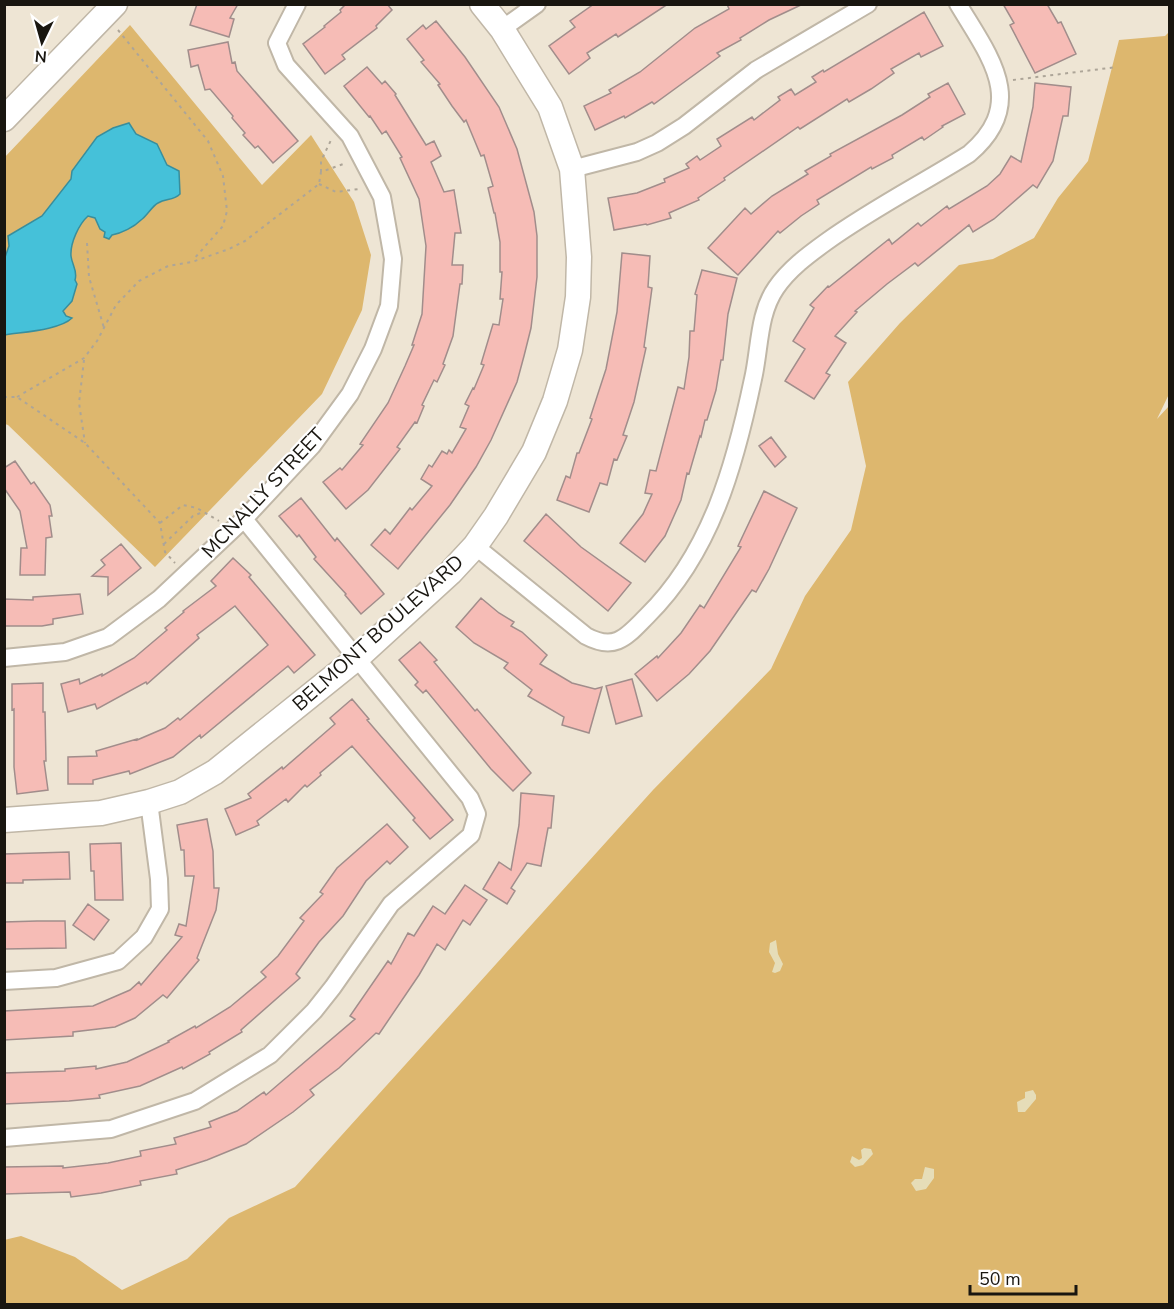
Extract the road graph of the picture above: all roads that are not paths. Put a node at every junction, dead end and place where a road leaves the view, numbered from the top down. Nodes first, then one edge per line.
1 (297, 4) edge
2 (482, 4) edge
3 (537, 4) edge
4 (868, 4) edge
5 (958, 4) edge
6 (110, 9) edge
7 (502, 29) junction
8 (4, 119) edge
9 (572, 169) junction
10 (239, 525) junction
11 (475, 546) junction
12 (4, 658) edge
13 (357, 658) junction
14 (149, 802) junction
15 (4, 820) edge
16 (4, 981) edge
17 (4, 1138) edge

1 - 10 street, MCNALLY STREET
2 - 7 street, BELMONT BOULEVARD
3 - 7 street
4 - 9 street
5 - 11 street
6 - 8 street
7 - 9 street, BELMONT BOULEVARD
9 - 11 street, BELMONT BOULEVARD
10 - 12 street, MCNALLY STREET
10 - 13 street
11 - 13 street, BELMONT BOULEVARD
13 - 14 street, BELMONT BOULEVARD
13 - 17 street
14 - 15 street, BELMONT BOULEVARD
14 - 16 street

